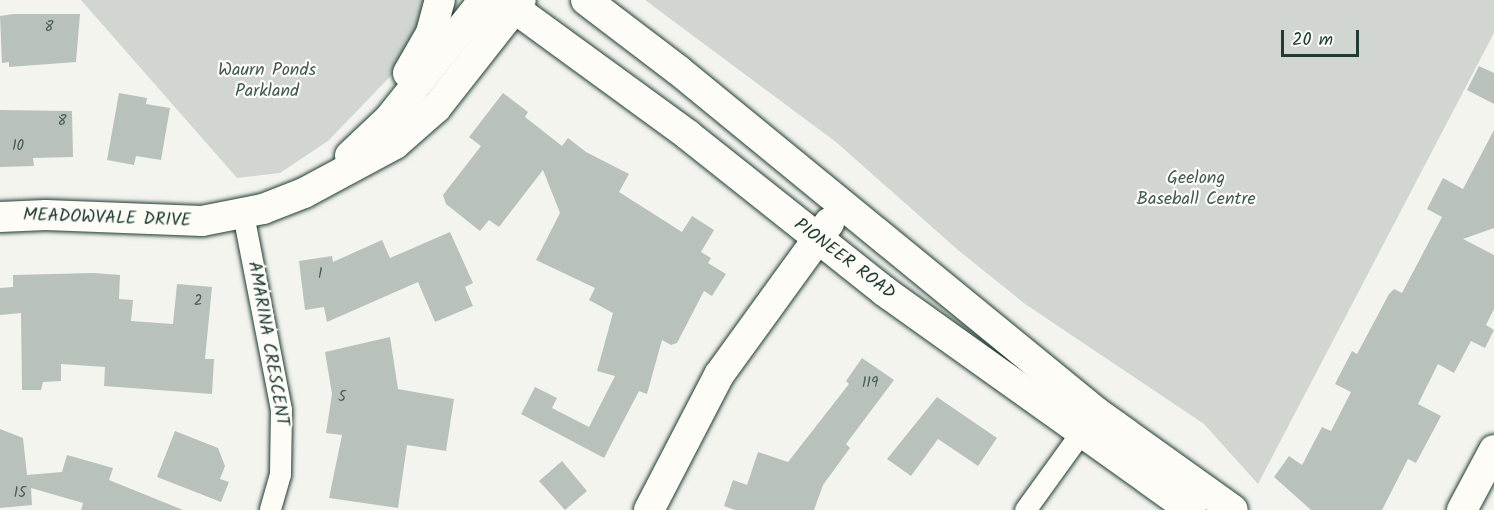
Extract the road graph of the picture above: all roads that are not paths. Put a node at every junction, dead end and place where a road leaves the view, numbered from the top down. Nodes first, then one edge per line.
1 (440, 0) edge
2 (484, 0) edge
3 (586, 0) edge
4 (513, 3) edge
5 (311, 190) junction
6 (841, 206) junction
7 (243, 214) junction
8 (0, 217) edge
9 (817, 240) junction
10 (1089, 422) junction
11 (1494, 450) edge
12 (270, 510) edge
13 (650, 510) edge
14 (1025, 510) edge
15 (1191, 510) edge
16 (1233, 510) edge
17 (1462, 510) edge

1 - 5 main road
2 - 5 main road, MEADOWVALE DRIVE
3 - 6 main road, PIONEER ROAD
4 - 5 main road, MEADOWVALE DRIVE
4 - 9 main road, PIONEER ROAD
5 - 7 main road, MEADOWVALE DRIVE
6 - 9 main road
6 - 10 main road, PIONEER ROAD
7 - 8 main road, MEADOWVALE DRIVE
7 - 12 street, AMARINA CRESCENT
9 - 10 main road, PIONEER ROAD
9 - 13 main road
10 - 14 street
10 - 15 main road, PIONEER ROAD
10 - 16 main road, PIONEER ROAD
11 - 17 main road

